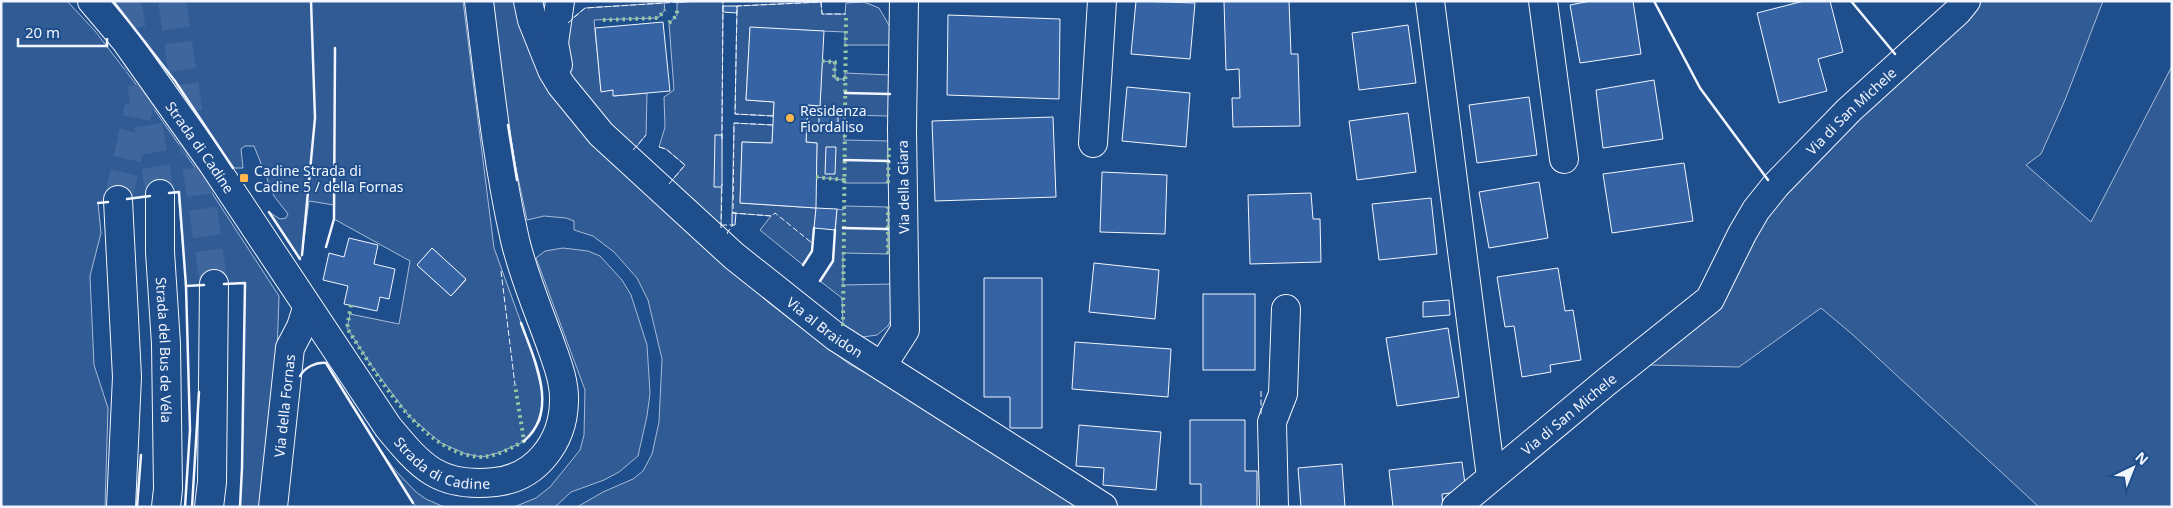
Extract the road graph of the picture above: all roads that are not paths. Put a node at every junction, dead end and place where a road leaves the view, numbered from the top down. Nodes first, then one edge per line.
1 (92, 1) edge
2 (479, 1) edge
3 (528, 1) edge
4 (560, 1) edge
5 (904, 1) edge
6 (1102, 1) edge
7 (1430, 1) edge
8 (1543, 1) edge
9 (1966, 1) edge
10 (578, 106) junction
11 (1093, 143) dead end
12 (1564, 159) dead end
13 (160, 194) tunnel mouth
14 (118, 200) tunnel mouth
15 (214, 284) tunnel mouth
16 (307, 308) junction
17 (1286, 309) dead end
18 (882, 366) junction
19 (1491, 477) junction
20 (121, 507) edge
21 (166, 507) edge
22 (209, 507) edge
23 (274, 507) edge
24 (1103, 507) edge
25 (1274, 507) edge
26 (1456, 507) edge

1 - 16 main road, Strada di Cadine
2 - 16 main road, Strada di Cadine
3 - 10 main road, Via al Braidon
4 - 10 main road, Via al Braidon
5 - 18 main road, Via della Giara
6 - 11 main road
7 - 19 main road
8 - 12 main road
9 - 19 main road, Via di San Michele
10 - 18 main road, Via al Braidon
13 - 21 main road, Strada del Bus de Véla
14 - 20 main road
15 - 22 main road
16 - 23 main road, Via della Fornas
17 - 25 main road
18 - 24 main road, Via al Braidon
19 - 26 main road

